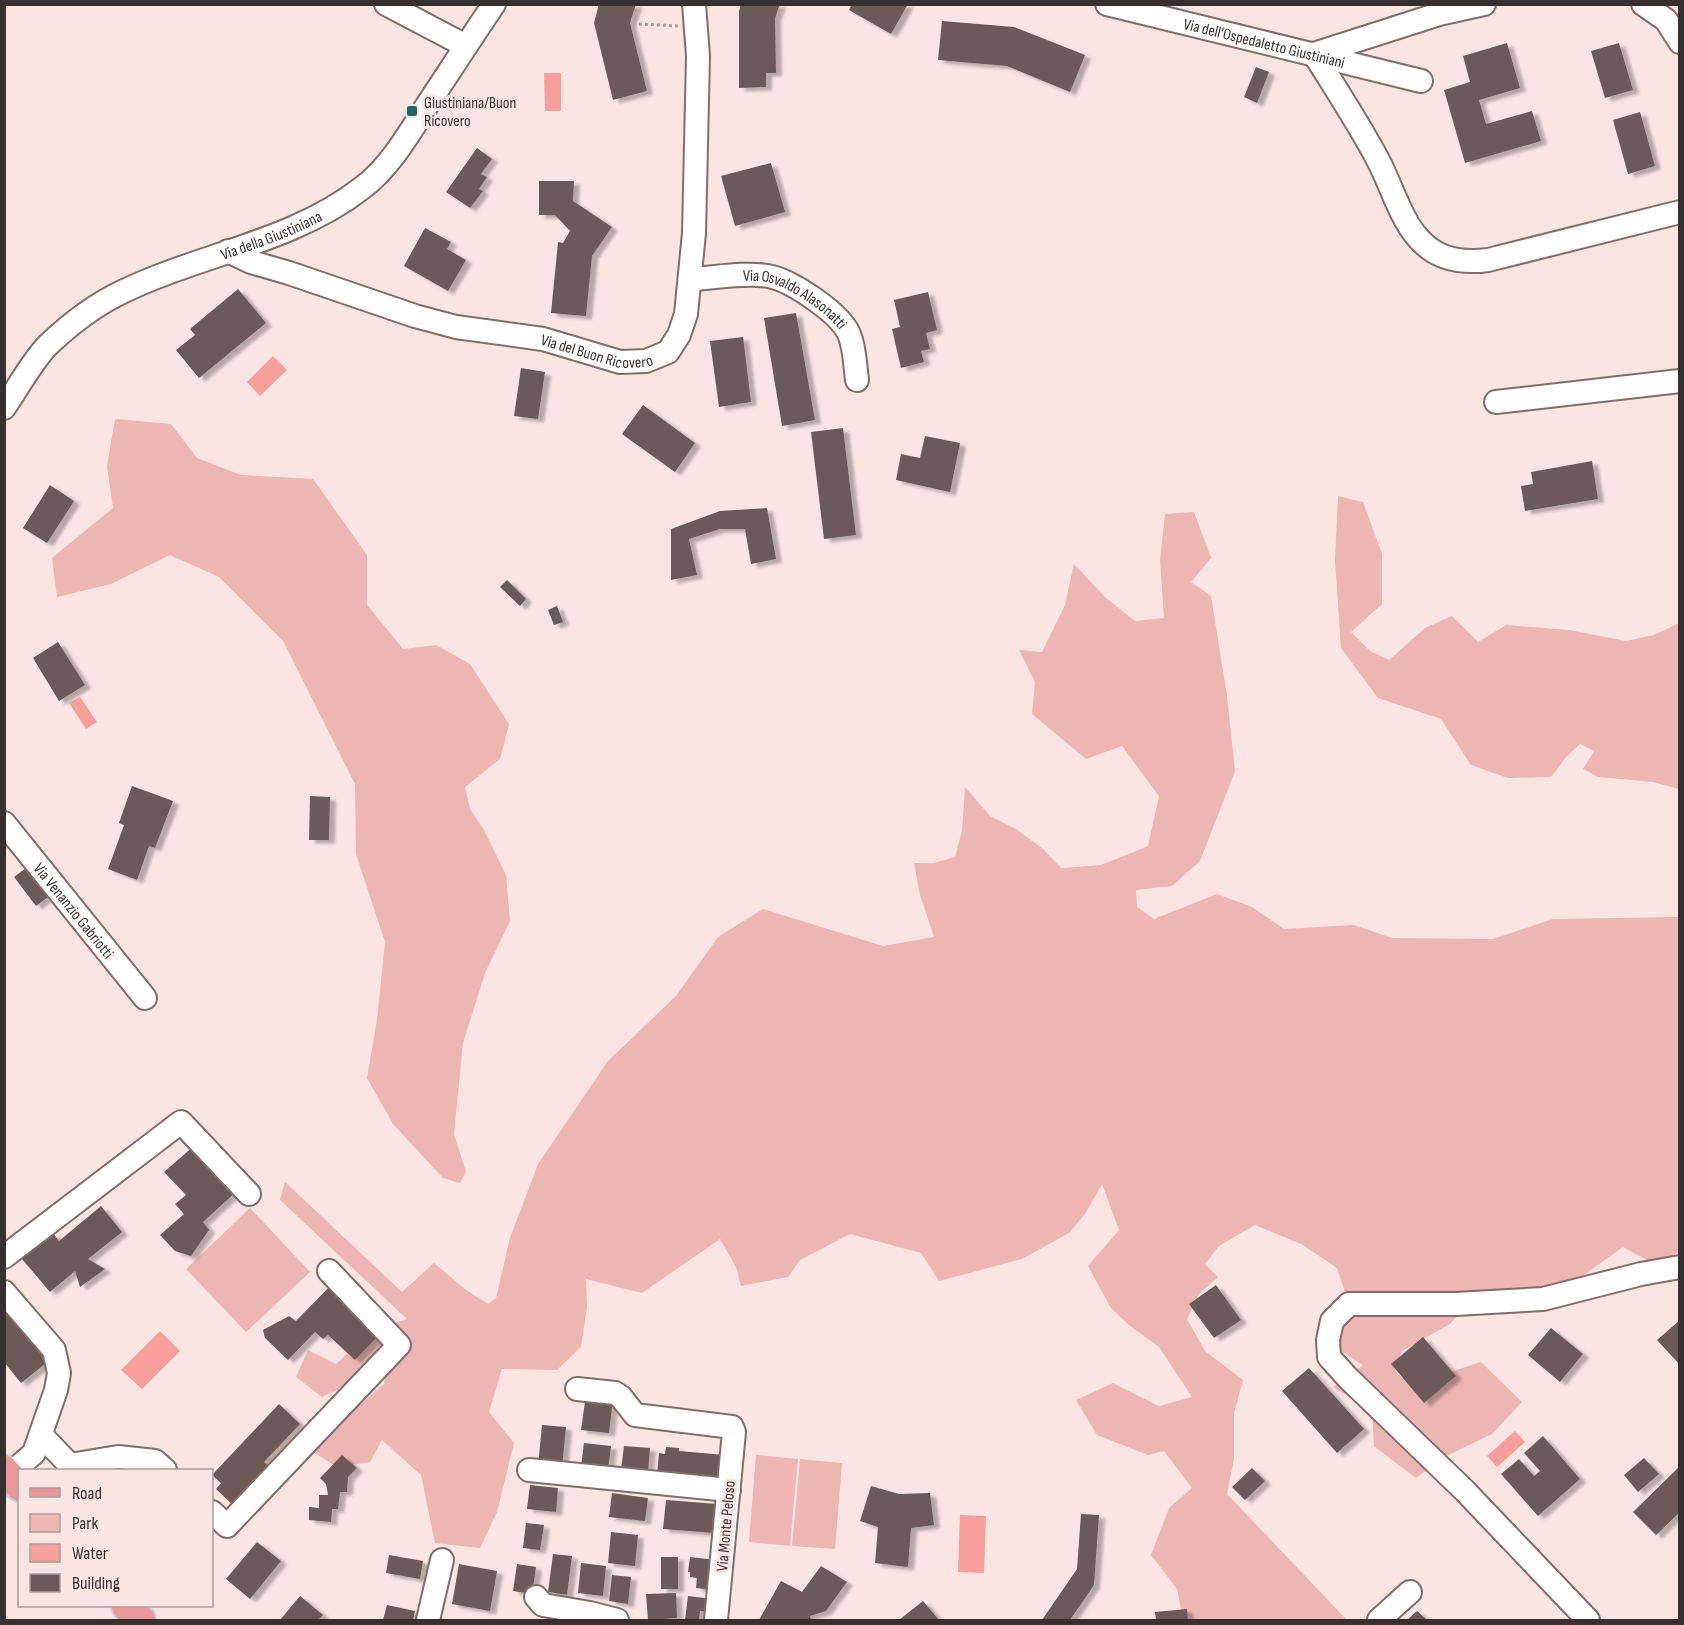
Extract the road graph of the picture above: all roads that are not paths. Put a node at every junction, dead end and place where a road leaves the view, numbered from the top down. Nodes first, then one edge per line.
1 (386, 4) edge
2 (494, 4) edge
3 (1107, 4) edge
4 (1484, 4) edge
5 (1643, 4) edge
6 (695, 16) edge
7 (1680, 42) edge
8 (466, 46) junction
9 (1314, 54) junction
10 (1421, 81) dead end
11 (1680, 212) edge
12 (262, 239) junction
13 (228, 251) junction
14 (289, 273) junction
15 (690, 279) junction
16 (857, 380) dead end
17 (1680, 381) edge
18 (1496, 402) dead end
19 (4, 408) edge
20 (4, 823) edge
21 (145, 998) dead end
22 (249, 1194) dead end
23 (4, 1257) edge
24 (1680, 1268) edge
25 (329, 1271) dead end
26 (4, 1292) edge
27 (577, 1389) dead end
28 (41, 1435) junction
29 (18, 1469) edge
30 (164, 1469) edge
31 (529, 1470) dead end
32 (729, 1490) junction
33 (213, 1513) edge
34 (442, 1560) dead end
35 (1410, 1592) dead end
36 (536, 1597) dead end
37 (128, 1607) edge
38 (141, 1620) edge
39 (428, 1620) edge
40 (617, 1620) edge
41 (716, 1620) edge
42 (1379, 1620) edge
43 (1588, 1620) edge

1 - 8 street
2 - 8 street, Via della Giustiniana
3 - 9 street, Via dell'Ospedaletto Giustiniani
4 - 9 street
5 - 7 street
6 - 15 street, Via del Buon Ricovero
8 - 12 street, Via della Giustiniana
9 - 10 street, Via dell'Ospedaletto Giustiniani
9 - 11 street
12 - 13 street, Via della Giustiniana
12 - 14 street, Via del Buon Ricovero
13 - 14 street, Via del Buon Ricovero
13 - 19 street, Via della Giustiniana
14 - 15 street, Via del Buon Ricovero
15 - 16 street, Via Osvaldo Alasonatti
17 - 18 street
20 - 21 street, Via Venanzio Gabriotti
22 - 23 street
24 - 43 street
25 - 33 street
26 - 28 street
27 - 32 street, Via Monte Peloso
28 - 29 street
28 - 30 street
31 - 32 street
32 - 41 street, Via Monte Peloso
34 - 39 street
35 - 42 street
36 - 40 street
37 - 38 main road

